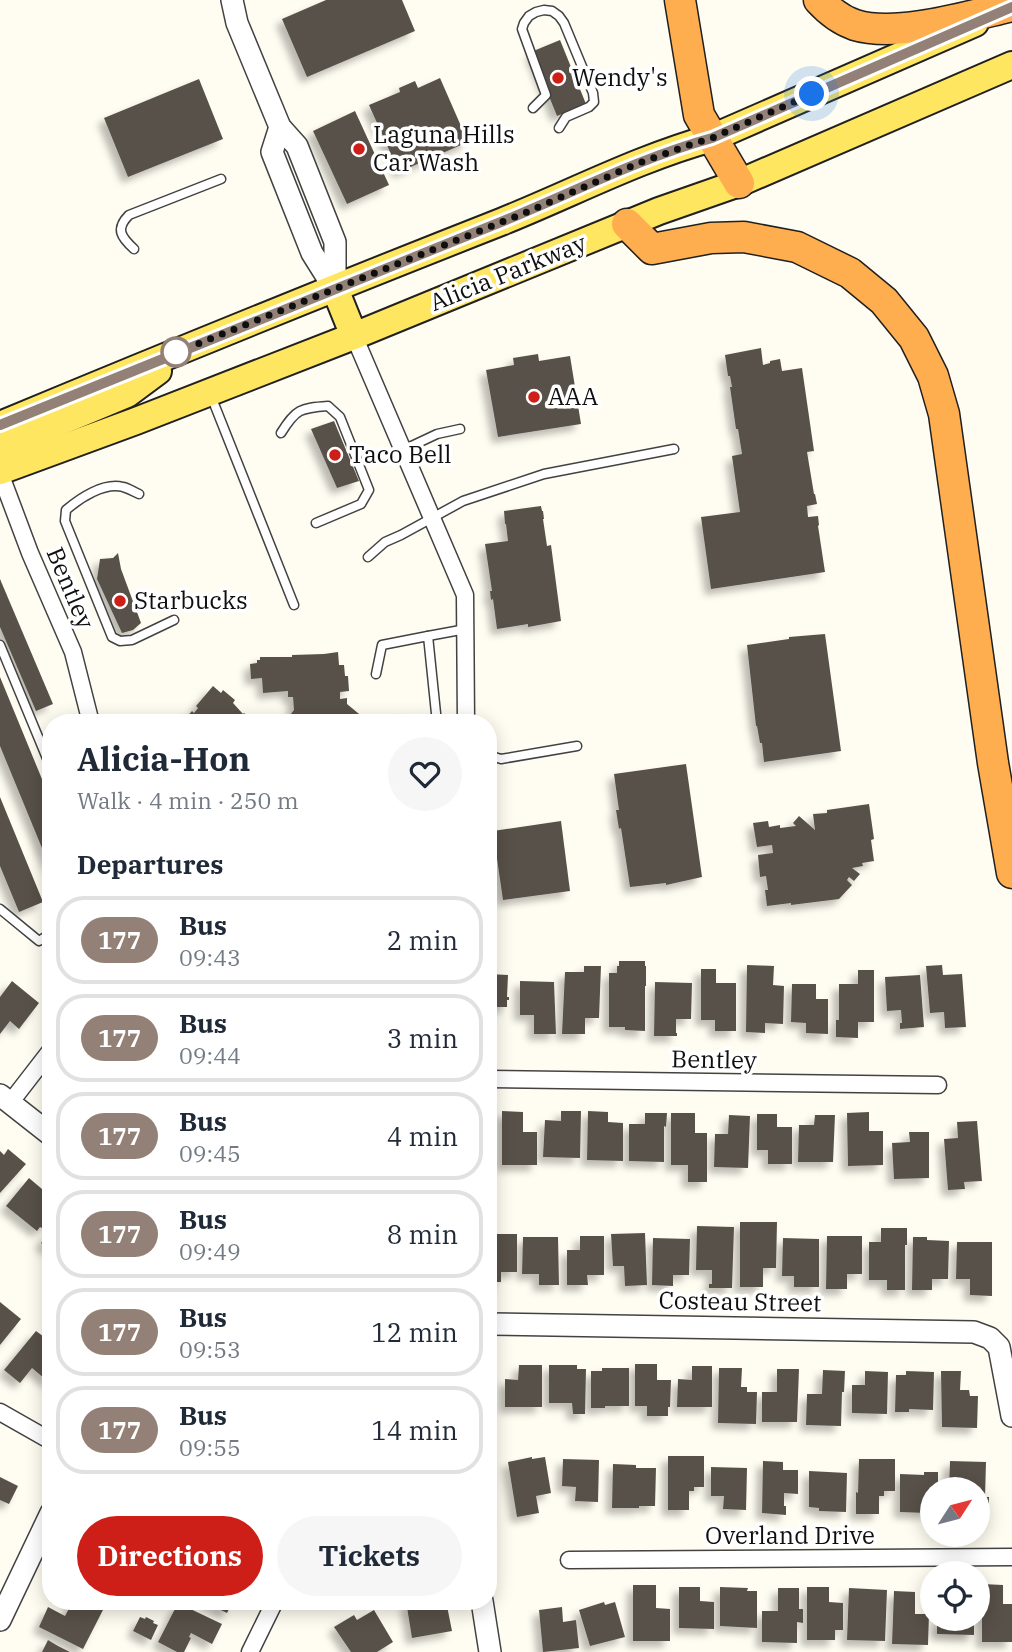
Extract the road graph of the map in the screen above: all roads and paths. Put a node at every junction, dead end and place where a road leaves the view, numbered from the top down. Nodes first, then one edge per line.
1 (232, 0) edge
2 (680, 0) edge
3 (819, 0) edge
4 (1012, 7) edge
5 (1012, 65) edge
6 (533, 108) dead end
7 (559, 128) dead end
8 (712, 138) junction
9 (221, 179) dead end
10 (739, 183) junction
11 (627, 225) junction
12 (134, 249) dead end
13 (335, 289) junction
14 (354, 335) junction
15 (190, 346) junction
16 (209, 391) junction
17 (0, 425) edge
18 (460, 429) dead end
19 (281, 433) dead end
20 (674, 449) dead end
21 (403, 450) junction
22 (0, 470) edge
23 (139, 494) dead end
24 (432, 518) junction
25 (316, 523) dead end
26 (368, 557) dead end
27 (293, 605) dead end
28 (174, 620) dead end
29 (466, 629) junction
30 (429, 636) junction
31 (0, 645) edge
32 (376, 674) dead end
33 (89, 714) edge
34 (436, 714) edge
35 (466, 714) edge
36 (42, 746) edge
37 (577, 746) dead end
38 (497, 758) edge
39 (1012, 873) edge
40 (0, 909) edge
41 (42, 940) edge
42 (42, 1060) edge
43 (497, 1079) edge
44 (939, 1085) dead end
45 (5, 1099) edge
46 (42, 1128) edge
47 (497, 1324) edge
48 (0, 1412) edge
49 (1012, 1416) edge
50 (42, 1436) edge
51 (42, 1532) edge
52 (1012, 1558) edge
53 (569, 1560) dead end
54 (271, 1610) edge
55 (483, 1610) edge
56 (0, 1620) edge
57 (250, 1652) edge
58 (490, 1652) edge

1 - 13 street
2 - 8 highway
3 - 4 highway
4 - 8 main road, Alicia Parkway
5 - 10 main road, Alicia Parkway
6 - 7 lane
8 - 10 highway
8 - 13 main road, Alicia Parkway
9 - 12 lane
10 - 11 main road, Alicia Parkway
11 - 14 main road, Alicia Parkway
11 - 39 highway
13 - 14 main road
13 - 15 main road, Alicia Parkway
14 - 16 main road, Alicia Parkway
14 - 21 street
15 - 17 main road, Alicia Parkway
15 - 22 main road
16 - 22 main road, Alicia Parkway
16 - 27 lane
18 - 21 lane
19 - 25 lane
20 - 24 lane
21 - 24 street
22 - 33 street, Bentley
23 - 28 lane
24 - 26 lane
24 - 29 street
29 - 30 lane
29 - 35 street
30 - 32 lane
30 - 34 lane
31 - 36 lane
37 - 38 lane
40 - 41 lane
42 - 45 street
43 - 44 street, Bentley
45 - 46 street
47 - 49 street, Costeau Street
48 - 50 street
51 - 56 street
52 - 53 street, Overland Drive
54 - 57 street
55 - 58 street

